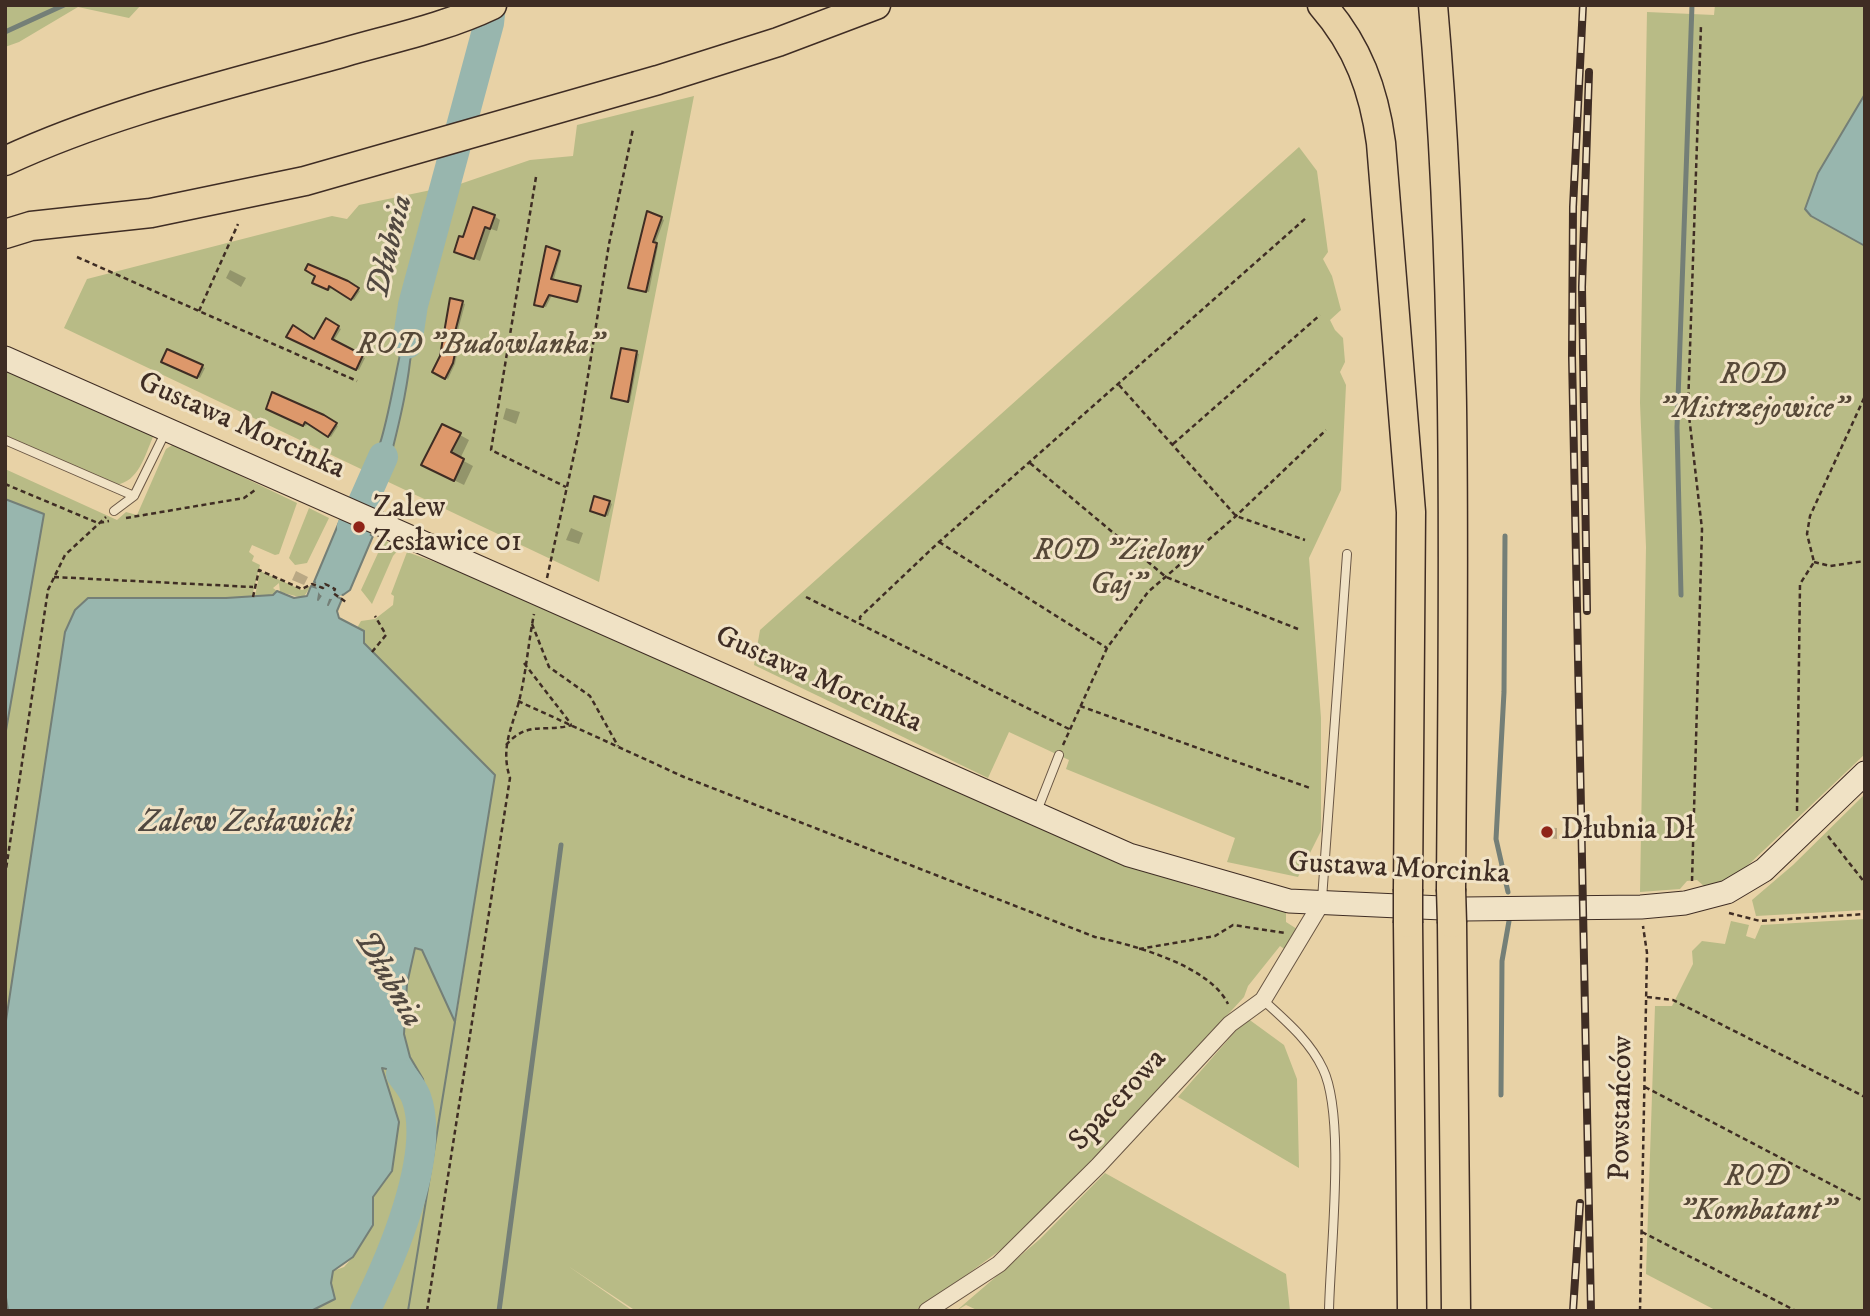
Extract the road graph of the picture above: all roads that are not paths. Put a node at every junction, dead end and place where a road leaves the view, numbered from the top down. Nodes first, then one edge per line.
1 (492, 5) edge
2 (876, 5) edge
3 (1322, 5) edge
4 (1433, 5) edge
5 (5, 161) edge
6 (18, 230) edge
7 (5, 358) edge
8 (167, 428) junction
9 (5, 440) edge
10 (134, 496) junction
11 (114, 511) road end
12 (1347, 554) dead end
13 (1059, 755) road end
14 (1865, 773) edge
15 (1036, 814) junction
16 (1322, 902) junction
17 (1264, 1000) junction
18 (927, 1311) edge
19 (1329, 1311) edge
20 (1412, 1311) edge
21 (1456, 1311) edge

1 - 5 highway
2 - 6 highway
3 - 20 highway, bridge
4 - 21 highway, bridge
7 - 8 street, Gustawa Morcinka
8 - 10 lane
8 - 15 street, Gustawa Morcinka
9 - 10 lane
10 - 11 lane
12 - 16 lane
13 - 15 lane
14 - 16 street, Gustawa Morcinka
15 - 16 street, Gustawa Morcinka
16 - 17 street, Spacerowa
17 - 18 street, Spacerowa
17 - 19 lane

